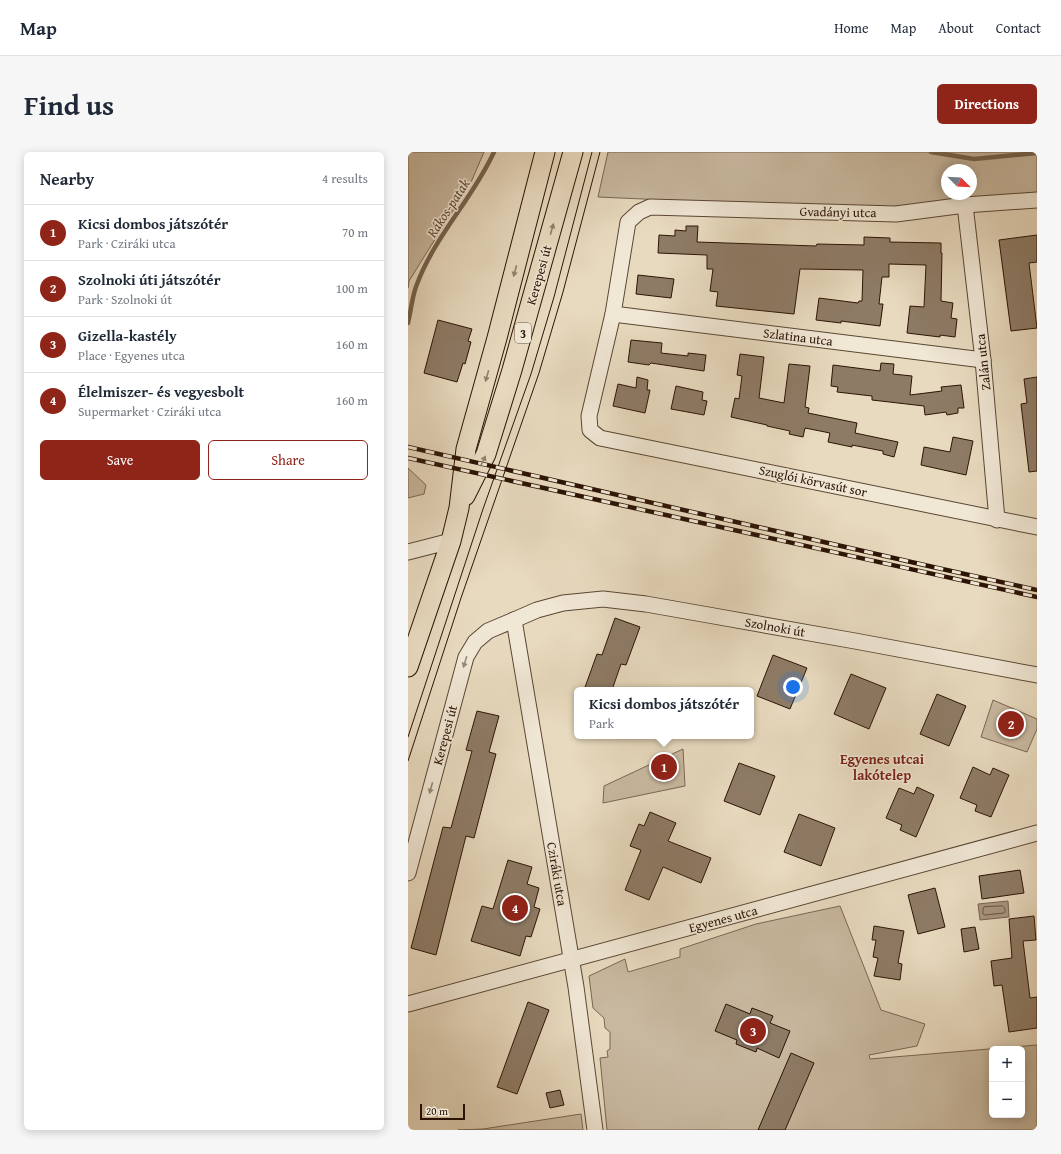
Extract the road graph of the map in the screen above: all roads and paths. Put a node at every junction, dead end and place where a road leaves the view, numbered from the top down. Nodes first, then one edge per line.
1 (545, 152) edge
2 (573, 152) edge
3 (1037, 200) edge
4 (964, 205) junction
5 (613, 314) junction
6 (983, 360) junction
7 (459, 508) junction
8 (997, 520) junction
9 (1037, 528) edge
10 (451, 541) junction
11 (408, 552) edge
12 (514, 620) junction
13 (408, 667) edge
14 (1037, 675) edge
15 (1037, 833) edge
16 (408, 873) edge
17 (572, 960) junction
18 (408, 1004) edge
19 (595, 1130) edge

1 -> 7 main road, Kerepesi út / 3
7 -> 2 main road, Kerepesi út / 3
3 - 4 street, Gvadányi utca
4 - 5 street, Gvadányi utca
4 - 6 street, Zalán utca
5 - 6 street, Szlatina utca
5 - 8 street, Szuglói körvasút sor
6 - 8 street, Zalán utca
7 - 10 main road, Kerepesi út / 3
8 - 9 street, Szuglói körvasút sor
10 - 11 street
10 - 13 main road, Kerepesi út / 3
12 - 14 street, Szolnoki út
12 -> 16 street, Kerepesi út
12 - 17 street, Cziráki utca
15 - 17 street, Egyenes utca
17 - 18 street, Egyenes utca
17 - 19 street, Cziráki utca

